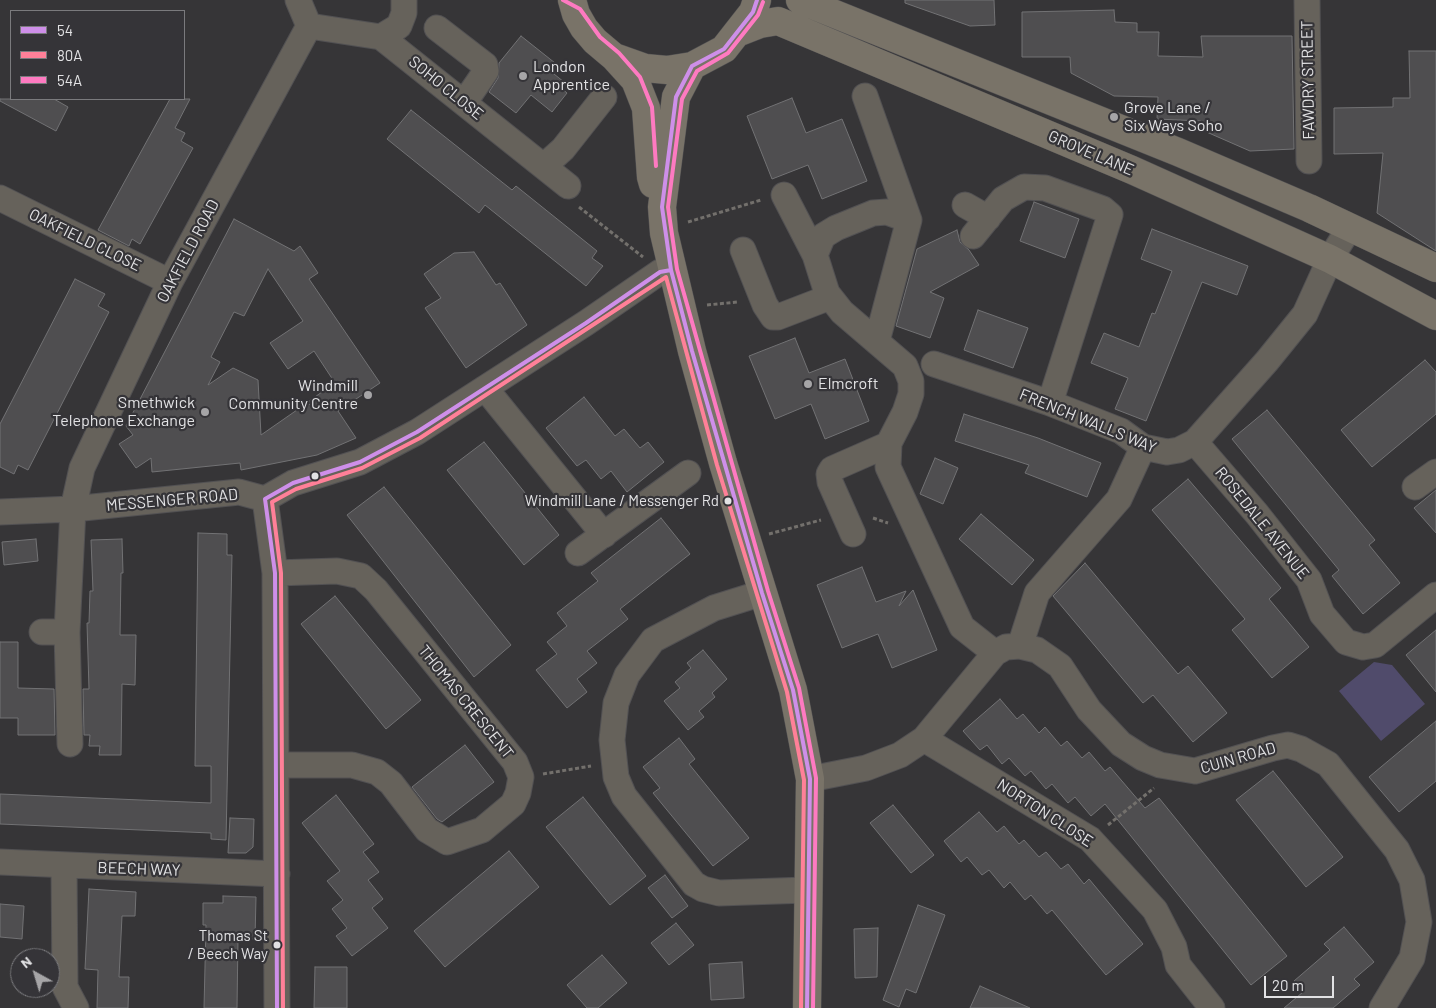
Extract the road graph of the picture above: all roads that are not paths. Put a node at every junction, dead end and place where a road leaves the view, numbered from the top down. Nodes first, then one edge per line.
1 (298, 0) edge
2 (404, 0) edge
3 (549, 0) edge
4 (757, 0) edge
5 (800, 0) edge
6 (1307, 0) edge
7 (574, 7) edge
8 (309, 26) junction
9 (437, 28) dead end
10 (737, 33) junction
11 (381, 36) junction
12 (614, 56) junction
13 (692, 66) junction
14 (865, 96) dead end
15 (604, 97) dead end
16 (464, 103) junction
17 (1309, 161) dead end
18 (544, 166) junction
19 (568, 186) road end
20 (784, 195) road end
21 (0, 198) edge
22 (965, 205) dead end
23 (663, 220) junction
24 (909, 220) junction
25 (1350, 227) junction
26 (743, 250) dead end
27 (815, 255) junction
28 (1330, 259) junction
29 (1436, 268) edge
30 (665, 271) junction
31 (170, 282) junction
32 (830, 297) junction
33 (1436, 316) edge
34 (877, 342) junction
35 (918, 365) junction
36 (485, 388) junction
37 (1050, 403) junction
38 (1195, 442) junction
39 (889, 444) junction
40 (1143, 447) junction
41 (1436, 472) edge
42 (688, 473) dead end
43 (1415, 487) dead end
44 (265, 499) junction
45 (73, 509) junction
46 (0, 512) edge
47 (853, 534) dead end
48 (604, 535) junction
49 (578, 553) dead end
50 (274, 573) junction
51 (762, 594) junction
52 (1436, 595) edge
53 (42, 632) dead end
54 (66, 632) junction
55 (1020, 646) junction
56 (995, 653) junction
57 (924, 739) junction
58 (70, 744) dead end
59 (276, 765) junction
60 (810, 779) junction
61 (0, 862) edge
62 (64, 866) junction
63 (277, 874) junction
64 (808, 890) junction
65 (809, 1007) edge
66 (76, 1008) edge
67 (277, 1008) edge
68 (1212, 1008) edge
69 (1382, 1008) edge

1 - 8 street
2 - 11 street
3 - 7 main road
4 - 10 main road
5 - 25 main road, GROVE LANE
6 - 17 street, FAWDRY STREET
7 - 12 main road
8 - 11 street
8 - 31 street, OAKFIELD ROAD
9 - 16 street
10 - 13 main road
10 - 28 main road, GROVE LANE
11 - 16 street, SOHO CLOSE
12 - 13 main road
12 - 23 main road
13 - 23 main road
14 - 24 street
15 - 18 street
16 - 18 street, SOHO CLOSE
18 - 19 street, SOHO CLOSE
20 - 27 street, FRENCH WALLS WAY
21 - 31 street, OAKFIELD CLOSE
22 - 37 street
23 - 30 main road
24 - 27 street
24 - 34 street
25 - 28 street, FRENCH WALLS WAY
25 - 29 main road, GROVE LANE
26 - 32 street
27 - 32 street, FRENCH WALLS WAY
28 - 33 main road, GROVE LANE
28 - 38 street, FRENCH WALLS WAY
30 - 36 street
30 - 51 main road
31 - 45 street, OAKFIELD ROAD
32 - 34 street, FRENCH WALLS WAY
34 - 35 street, FRENCH WALLS WAY
35 - 37 street, FRENCH WALLS WAY
35 - 39 street
36 - 44 street
36 - 48 street
37 - 40 street, FRENCH WALLS WAY
38 - 40 street, FRENCH WALLS WAY
38 - 52 street, ROSEDALE AVENUE
39 - 47 street
39 - 56 street
40 - 55 street
41 - 43 street
42 - 48 street
44 - 45 street, MESSENGER ROAD
44 - 50 street
45 - 46 street, MESSENGER ROAD
45 - 54 street, OAKFIELD ROAD
48 - 49 street
50 - 59 street
50 - 59 street, THOMAS CRESCENT
51 - 60 main road
51 - 64 street
53 - 54 street
54 - 58 street, OAKFIELD ROAD
55 - 56 street
55 - 69 street, CUIN ROAD
56 - 57 street
57 - 60 street
57 - 68 street, NORTON CLOSE
59 - 63 street
60 - 64 main road
61 - 62 street, BEECH WAY
62 - 63 street, BEECH WAY
62 - 66 street
63 - 67 street
64 - 65 main road

